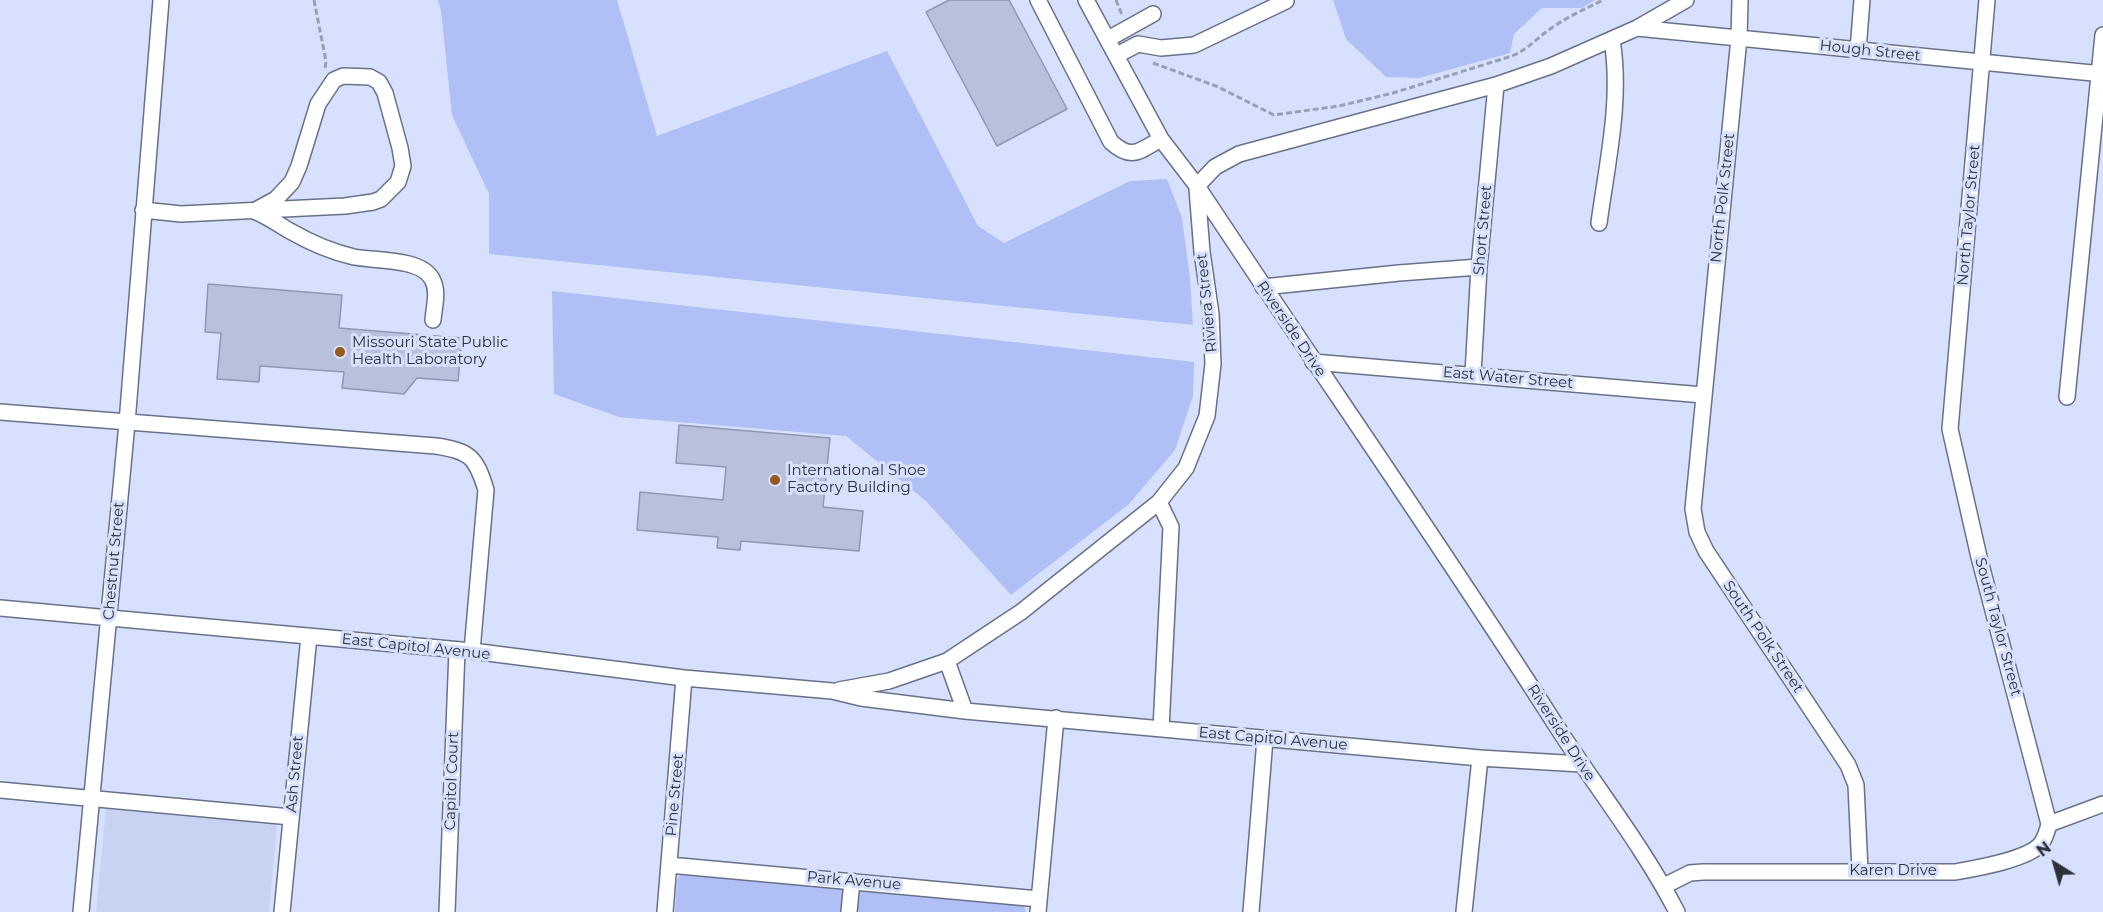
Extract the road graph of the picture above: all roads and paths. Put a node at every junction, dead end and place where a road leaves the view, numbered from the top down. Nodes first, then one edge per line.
1 (161, 0) edge
2 (314, 0) edge
3 (1038, 0) edge
4 (1086, 0) edge
5 (1116, 0) edge
6 (1603, 0) edge
7 (1686, 0) edge
8 (1740, 0) edge
9 (1862, 0) edge
10 (1987, 0) edge
11 (1286, 1) edge
12 (1153, 14) dead end
13 (1129, 28) junction
14 (1636, 28) junction
15 (2103, 36) edge
16 (1739, 38) junction
17 (1108, 39) junction
18 (1612, 40) junction
19 (1138, 44) junction
20 (1858, 50) junction
21 (1117, 55) junction
22 (1982, 62) junction
23 (324, 70) dead end
24 (2101, 74) edge
25 (1496, 85) junction
26 (1161, 139) junction
27 (1197, 186) junction
28 (143, 210) junction
29 (254, 211) junction
30 (1599, 223) dead end
31 (1479, 267) junction
32 (1263, 287) junction
33 (433, 320) dead end
34 (1313, 362) junction
35 (1473, 374) junction
36 (1703, 395) junction
37 (2067, 397) dead end
38 (0, 412) edge
39 (127, 423) junction
40 (1950, 429) joint
41 (1159, 502) junction
42 (0, 608) edge
43 (108, 618) junction
44 (309, 636) junction
45 (465, 651) junction
46 (947, 661) junction
47 (684, 678) junction
48 (832, 691) junction
49 (965, 711) junction
50 (1056, 718) junction
51 (1161, 729) junction
52 (1265, 738) junction
53 (1480, 758) junction
54 (1581, 764) junction
55 (0, 790) edge
56 (91, 799) junction
57 (2103, 804) edge
58 (291, 817) junction
59 (2049, 824) junction
60 (669, 865) junction
61 (1860, 871) junction
62 (852, 881) junction
63 (1664, 886) junction
64 (1039, 905) edge
65 (81, 912) edge
66 (282, 912) edge
67 (447, 912) edge
68 (665, 912) edge
69 (849, 912) edge
70 (1251, 912) edge
71 (1464, 912) edge
72 (1677, 912) edge

1 - 28 street, Chestnut Street
2 - 23 path
3 - 26 street
4 - 17 street
5 - 13 path
6 - 19 path
7 - 14 street
8 - 16 street, North Polk Street
9 - 20 street
10 - 22 street, North Taylor Street
11 - 19 street
12 - 13 street
13 - 17 street
14 - 16 street, Hough Street
14 - 18 street
15 - 24 street
16 - 20 street, Hough Street
16 - 36 street, North Polk Street
17 - 21 street
18 - 25 street
18 - 30 street
19 - 21 street
20 - 22 street, Hough Street
21 - 26 street
22 - 24 street, Hough Street
22 - 40 street, North Taylor Street
24 - 37 street
25 - 27 street
25 - 31 street, Short Street
26 - 27 street
27 - 32 street, Riverside Drive
27 - 41 street, Riviera Street
28 - 29 street
28 - 39 street, Chestnut Street
29 - 29 street
29 - 33 street
31 - 32 street
31 - 35 street, Short Street
32 - 34 street, Riverside Drive
34 - 35 street, East Water Street
34 - 54 street, Riverside Drive
35 - 36 street, East Water Street
36 - 61 street, South Polk Street
38 - 39 street, Capitol Court
39 - 43 street, Chestnut Street
39 - 45 street, Capitol Court
40 - 59 street, South Taylor Street
41 - 46 street, Riviera Street
41 - 51 street
42 - 43 street, East Capitol Avenue
43 - 44 street, East Capitol Avenue
43 - 56 street, Chestnut Street
44 - 45 street, East Capitol Avenue
44 - 58 street, Ash Street
45 - 47 street, East Capitol Avenue
45 - 67 street, Capitol Court
46 - 48 street, East Capitol Avenue
46 - 49 street
47 - 48 street, East Capitol Avenue
47 - 60 street, Pine Street
48 - 49 street, East Capitol Avenue
49 - 50 street, East Capitol Avenue
50 - 51 street, East Capitol Avenue
50 - 64 street
51 - 52 street, East Capitol Avenue
52 - 53 street, East Capitol Avenue
52 - 70 street
53 - 54 street, East Capitol Avenue
53 - 71 street
54 - 63 street, Riverside Drive
55 - 56 street
56 - 58 street
56 - 65 street, Chestnut Street
57 - 59 street
58 - 66 street, Ash Street
59 - 61 street, Karen Drive
60 - 62 street, Park Avenue
60 - 68 street, Pine Street
61 - 63 street, Karen Drive
62 - 64 street, Park Avenue
62 - 69 street
63 - 72 street, Riverside Drive

